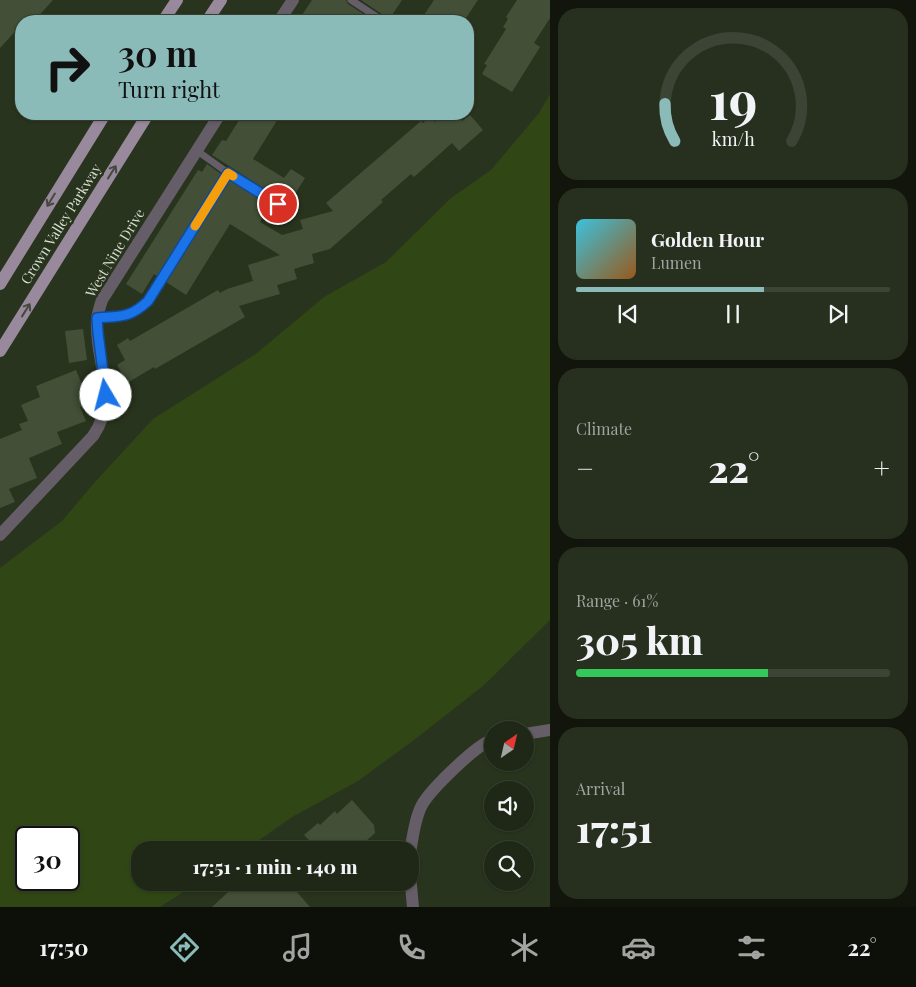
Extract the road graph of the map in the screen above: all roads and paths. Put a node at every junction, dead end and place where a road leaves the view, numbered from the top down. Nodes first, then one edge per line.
1 (177, 0) edge
2 (221, 0) edge
3 (293, 0) edge
4 (351, 0) edge
5 (167, 15) edge
6 (211, 15) edge
7 (284, 15) edge
8 (374, 15) edge
9 (101, 120) edge
10 (144, 120) edge
11 (216, 120) edge
12 (196, 150) junction
13 (228, 173) junction
14 (285, 192) dead end
15 (278, 204) junction
16 (269, 220) dead end
17 (0, 284) edge
18 (97, 318) junction
19 (0, 351) edge
20 (0, 534) edge
21 (550, 730) edge
22 (534, 733) edge
23 (484, 746) edge
24 (411, 841) edge
25 (412, 891) edge
26 (413, 907) edge

1 - 5 main road
2 - 6 main road
3 - 7 street
4 - 8 lane
9 -> 17 main road, Crown Valley Parkway
19 -> 10 main road, Crown Valley Parkway
11 - 12 street, West Nine Drive
12 - 13 lane
12 - 18 street, West Nine Drive
13 - 15 lane
13 - 18 lane
14 - 15 lane
15 - 16 lane
18 - 20 street, West Nine Drive
21 - 22 street
23 - 24 street
25 - 26 street

